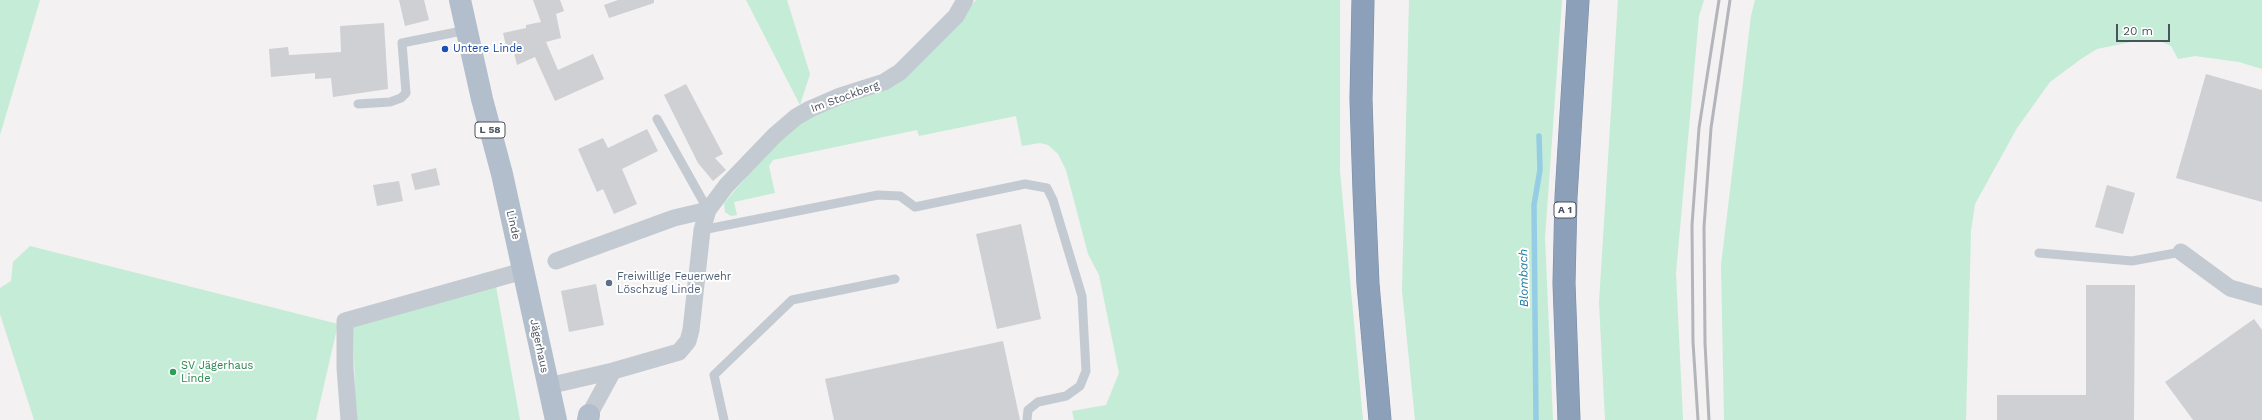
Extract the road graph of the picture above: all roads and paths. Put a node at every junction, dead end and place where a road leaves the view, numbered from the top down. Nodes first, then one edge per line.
1 (460, 0) edge
2 (965, 0) edge
3 (1363, 0) edge
4 (1578, 0) edge
5 (467, 30) junction
6 (358, 104) dead end
7 (657, 119) dead end
8 (708, 210) junction
9 (702, 230) junction
10 (2182, 252) joint
11 (2038, 253) dead end
12 (556, 261) dead end
13 (523, 271) junction
14 (894, 278) dead end
15 (2262, 297) edge
16 (613, 371) junction
17 (548, 386) junction
18 (588, 418) edge
19 (350, 420) edge
20 (556, 420) edge
21 (724, 420) edge
22 (1027, 420) edge
23 (1380, 420) edge
24 (1569, 420) edge

1 - 5 main road, Linde / L 58
2 - 8 street, Im Stockberg
3 - 23 highway
4 - 24 highway, A 1
5 - 6 lane
5 - 13 main road, Linde / L 58
7 - 8 lane
8 - 9 street, Im Stockberg
8 - 12 street
9 - 16 street, Im Stockberg
9 - 22 lane
10 - 11 lane
10 - 15 street
13 - 17 main road, Jägerhaus / L 58
13 - 19 street
14 - 21 lane
16 - 17 street, Im Stockberg
16 - 18 street
17 - 20 main road, Jägerhaus / L 58

